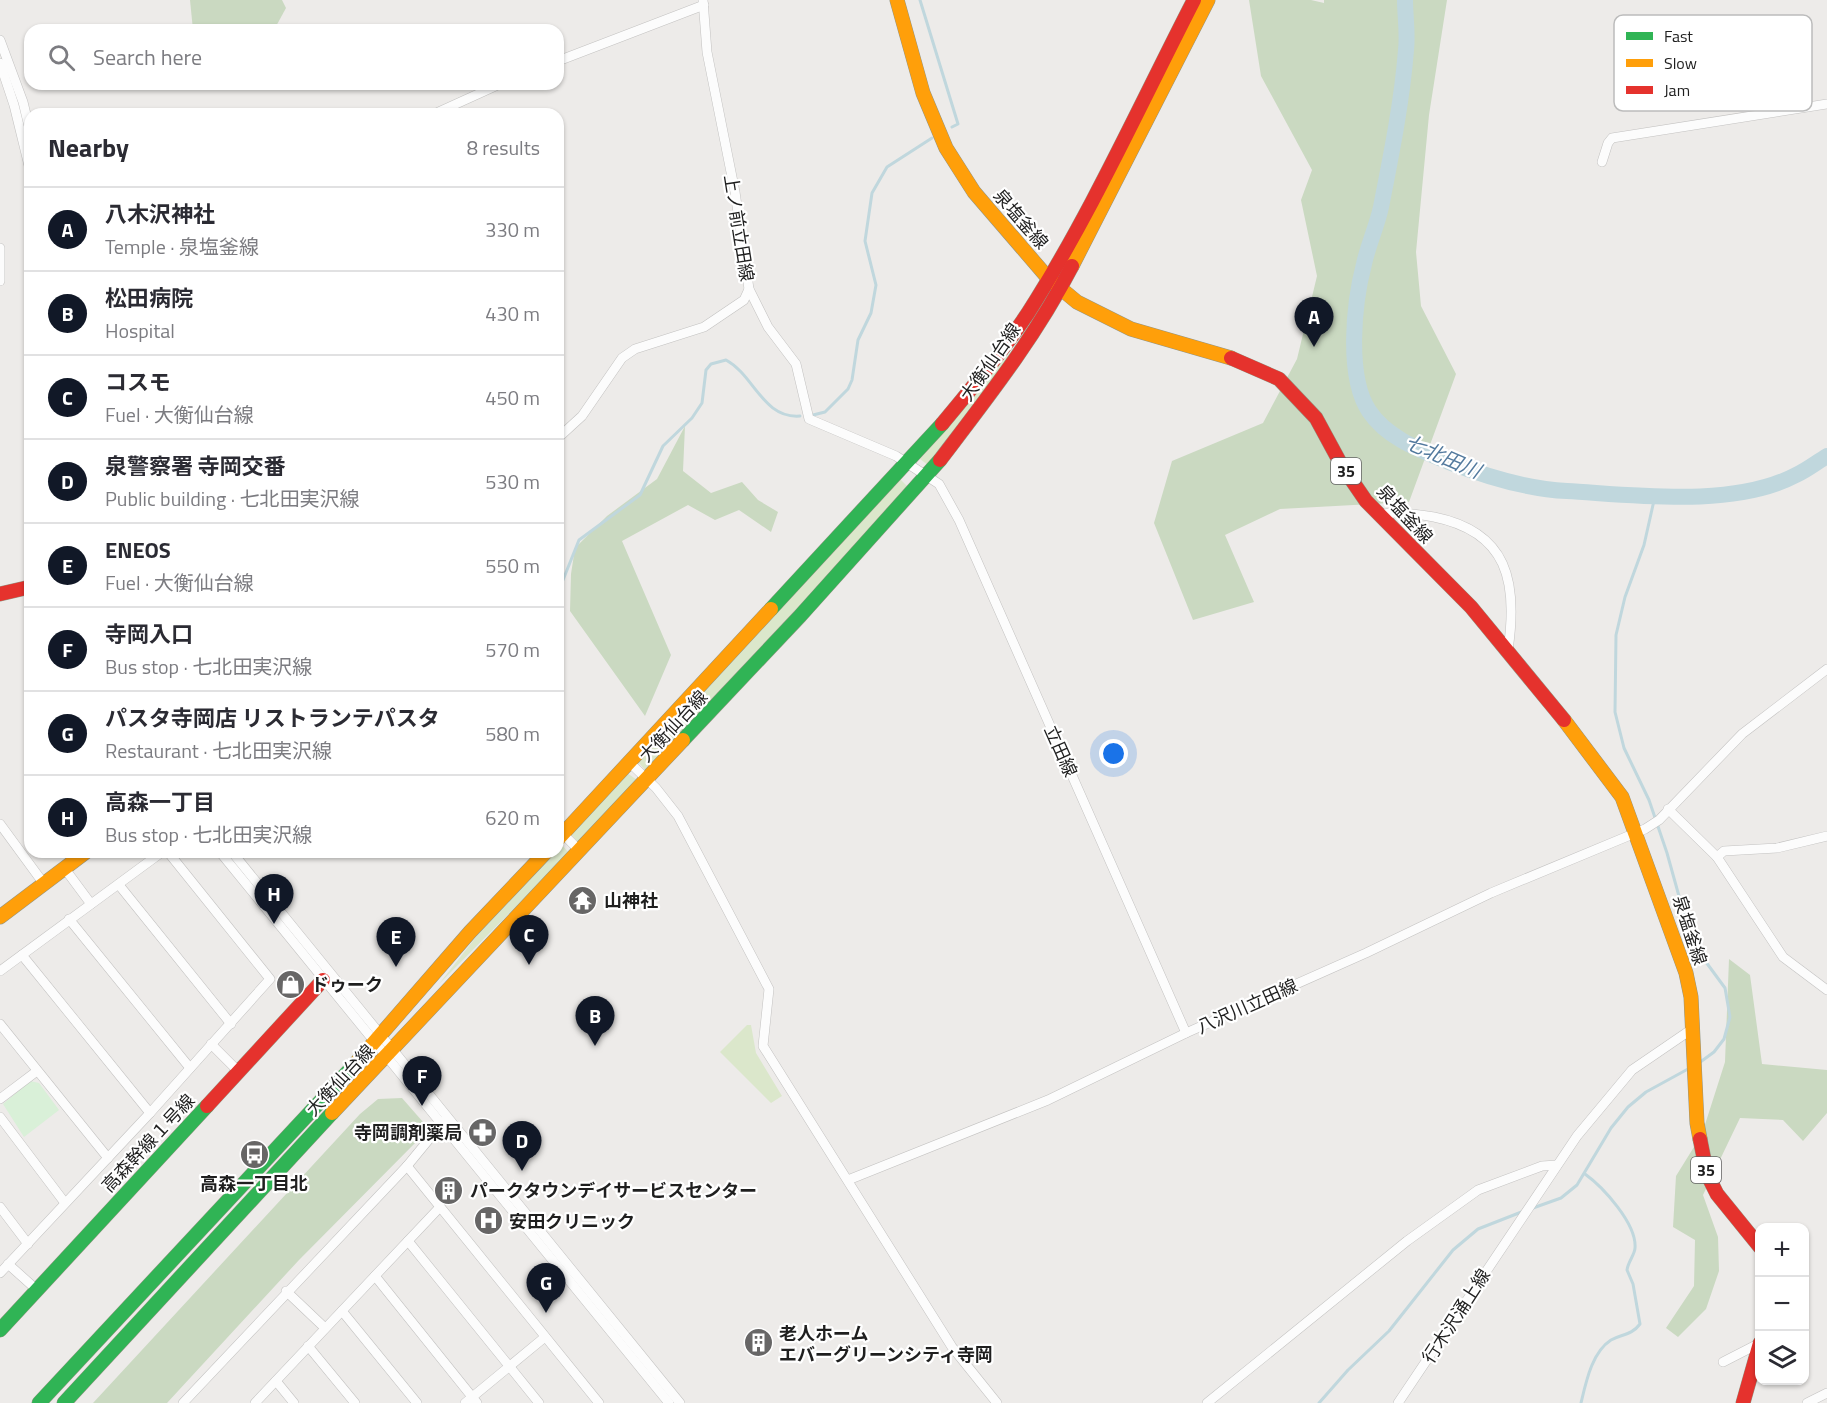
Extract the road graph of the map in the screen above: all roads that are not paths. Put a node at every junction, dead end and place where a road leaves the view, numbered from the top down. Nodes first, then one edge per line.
1 (897, 0) edge
2 (1194, 0) edge
3 (1208, 0) edge
4 (703, 2) edge
5 (0, 40) edge
6 (564, 59) edge
7 (0, 63) edge
8 (487, 90) edge
9 (1827, 104) edge
10 (1812, 106) edge
11 (24, 108) edge
12 (447, 108) edge
13 (1783, 111) edge
14 (24, 146) edge
15 (1602, 162) dead end
16 (0, 248) edge
17 (1048, 278) junction
18 (0, 281) edge
19 (749, 289) junction
20 (1060, 290) junction
21 (564, 432) edge
22 (907, 462) junction
23 (927, 476) junction
24 (1378, 515) junction
25 (24, 588) edge
26 (0, 594) edge
27 (1508, 650) junction
28 (1827, 669) edge
29 (630, 763) junction
30 (648, 779) junction
31 (1666, 811) junction
32 (0, 824) edge
33 (1641, 831) junction
34 (564, 833) edge
35 (1827, 836) edge
36 (564, 840) edge
37 (580, 851) junction
38 (24, 857) edge
39 (1717, 857) junction
40 (25, 858) edge
41 (78, 858) edge
42 (154, 858) edge
43 (173, 858) edge
44 (225, 858) edge
45 (237, 858) edge
46 (540, 858) edge
47 (65, 868) junction
48 (44, 884) junction
49 (119, 885) junction
50 (91, 904) junction
51 (0, 917) edge
52 (69, 919) junction
53 (22, 954) junction
54 (0, 971) edge
55 (322, 980) junction
56 (1827, 990) edge
57 (0, 1024) edge
58 (231, 1024) junction
59 (1692, 1029) junction
60 (1186, 1033) junction
61 (4, 1036) edge
62 (378, 1039) junction
63 (211, 1044) junction
64 (390, 1053) junction
65 (190, 1068) junction
66 (37, 1071) junction
67 (238, 1071) junction
68 (0, 1099) edge
69 (150, 1113) junction
70 (0, 1117) edge
71 (445, 1120) junction
72 (108, 1158) junction
73 (1557, 1165) junction
74 (407, 1166) junction
75 (848, 1180) junction
76 (65, 1203) junction
77 (0, 1207) edge
78 (440, 1207) junction
79 (408, 1241) junction
80 (1755, 1241) edge
81 (28, 1244) junction
82 (8, 1264) junction
83 (0, 1273) edge
84 (375, 1276) junction
85 (37, 1290) junction
86 (286, 1291) junction
87 (342, 1311) junction
88 (325, 1328) junction
89 (0, 1330) edge
90 (545, 1337) junction
91 (308, 1346) junction
92 (1755, 1346) edge
93 (1755, 1361) edge
94 (1723, 1362) dead end
95 (509, 1367) junction
96 (276, 1380) junction
97 (1827, 1393) edge
98 (190, 1401) edge
99 (471, 1401) edge
100 (39, 1403) edge
101 (64, 1403) edge
102 (255, 1403) edge
103 (294, 1403) edge
104 (355, 1403) edge
105 (417, 1403) edge
106 (539, 1403) edge
107 (599, 1403) edge
108 (669, 1403) edge
109 (680, 1403) edge
110 (997, 1403) edge
111 (1207, 1403) edge
112 (1398, 1403) edge
113 (1743, 1403) edge
114 (1807, 1403) edge

1 - 17 main road, 泉塩釜線 / 35
2 - 17 main road, 大衡仙台線
3 - 20 main road, 大衡仙台線
4 - 6 street
4 - 19 street, 上ノ前立田線
5 - 11 street
7 - 14 street
8 - 12 street
9 - 10 street
13 - 15 street
16 - 18 street
17 - 20 main road, 泉塩釜線 / 35
17 - 22 main road, 大衡仙台線
19 - 21 street
19 - 22 street, 上ノ前立田線
20 - 23 main road, 大衡仙台線
20 - 24 main road, 泉塩釜線 / 35
22 - 23 street, 上ノ前立田線
22 - 29 main road, 大衡仙台線
23 - 30 main road, 大衡仙台線
23 - 60 street, 立田線
24 - 27 main road, 泉塩釜線 / 35
24 - 27 street
25 - 26 main road
27 - 33 main road, 泉塩釜線 / 35
28 - 31 street, 八沢川立田線
29 - 30 street
29 - 34 main road, 大衡仙台線
30 - 37 main road, 大衡仙台線
30 - 75 street
31 - 33 street, 八沢川立田線
31 - 39 street
32 - 38 street
33 - 59 main road, 泉塩釜線 / 35
33 - 60 street, 八沢川立田線
35 - 39 street
36 - 37 street
37 - 64 main road, 大衡仙台線
39 - 56 street
40 - 48 street
41 - 47 main road
42 - 49 street
43 - 58 street
44 - 55 street
45 - 62 street
46 - 62 main road, 大衡仙台線
47 - 48 main road
47 - 50 street
48 - 51 main road
49 - 50 street
49 - 58 street
50 - 52 street
52 - 53 street
52 - 65 street
53 - 54 street
53 - 69 street
55 - 62 street
55 - 67 main road, 高森幹線１号線
57 - 61 street
58 - 63 street
59 - 73 street, 行木沢涌上線
59 - 80 main road, 泉塩釜線 / 35
60 - 75 street, 八沢川立田線
61 - 66 street
62 - 64 street
62 - 100 main road, 大衡仙台線
63 - 65 street
63 - 67 street
64 - 71 street
64 - 101 main road, 大衡仙台線
65 - 69 street
66 - 68 street
66 - 72 street
67 - 85 main road, 高森幹線１号線
69 - 72 street
70 - 76 street
71 - 74 street
71 - 108 street
71 - 109 street
72 - 76 street
73 - 111 street
73 - 112 street, 行木沢涌上線
74 - 78 street
74 - 86 street
75 - 110 street
76 - 81 street
77 - 81 street
78 - 79 street
78 - 90 street
79 - 84 street
79 - 95 street
81 - 82 street
82 - 83 street
82 - 85 street
84 - 87 street
84 - 99 street
85 - 89 main road, 高森幹線１号線
86 - 88 street
86 - 98 street
87 - 88 street
87 - 105 street
88 - 91 street
90 - 95 street
90 - 107 street
91 - 96 street
91 - 104 street
92 - 94 street
93 - 113 main road
95 - 99 street
95 - 106 street
96 - 102 street
96 - 103 street
97 - 114 street

